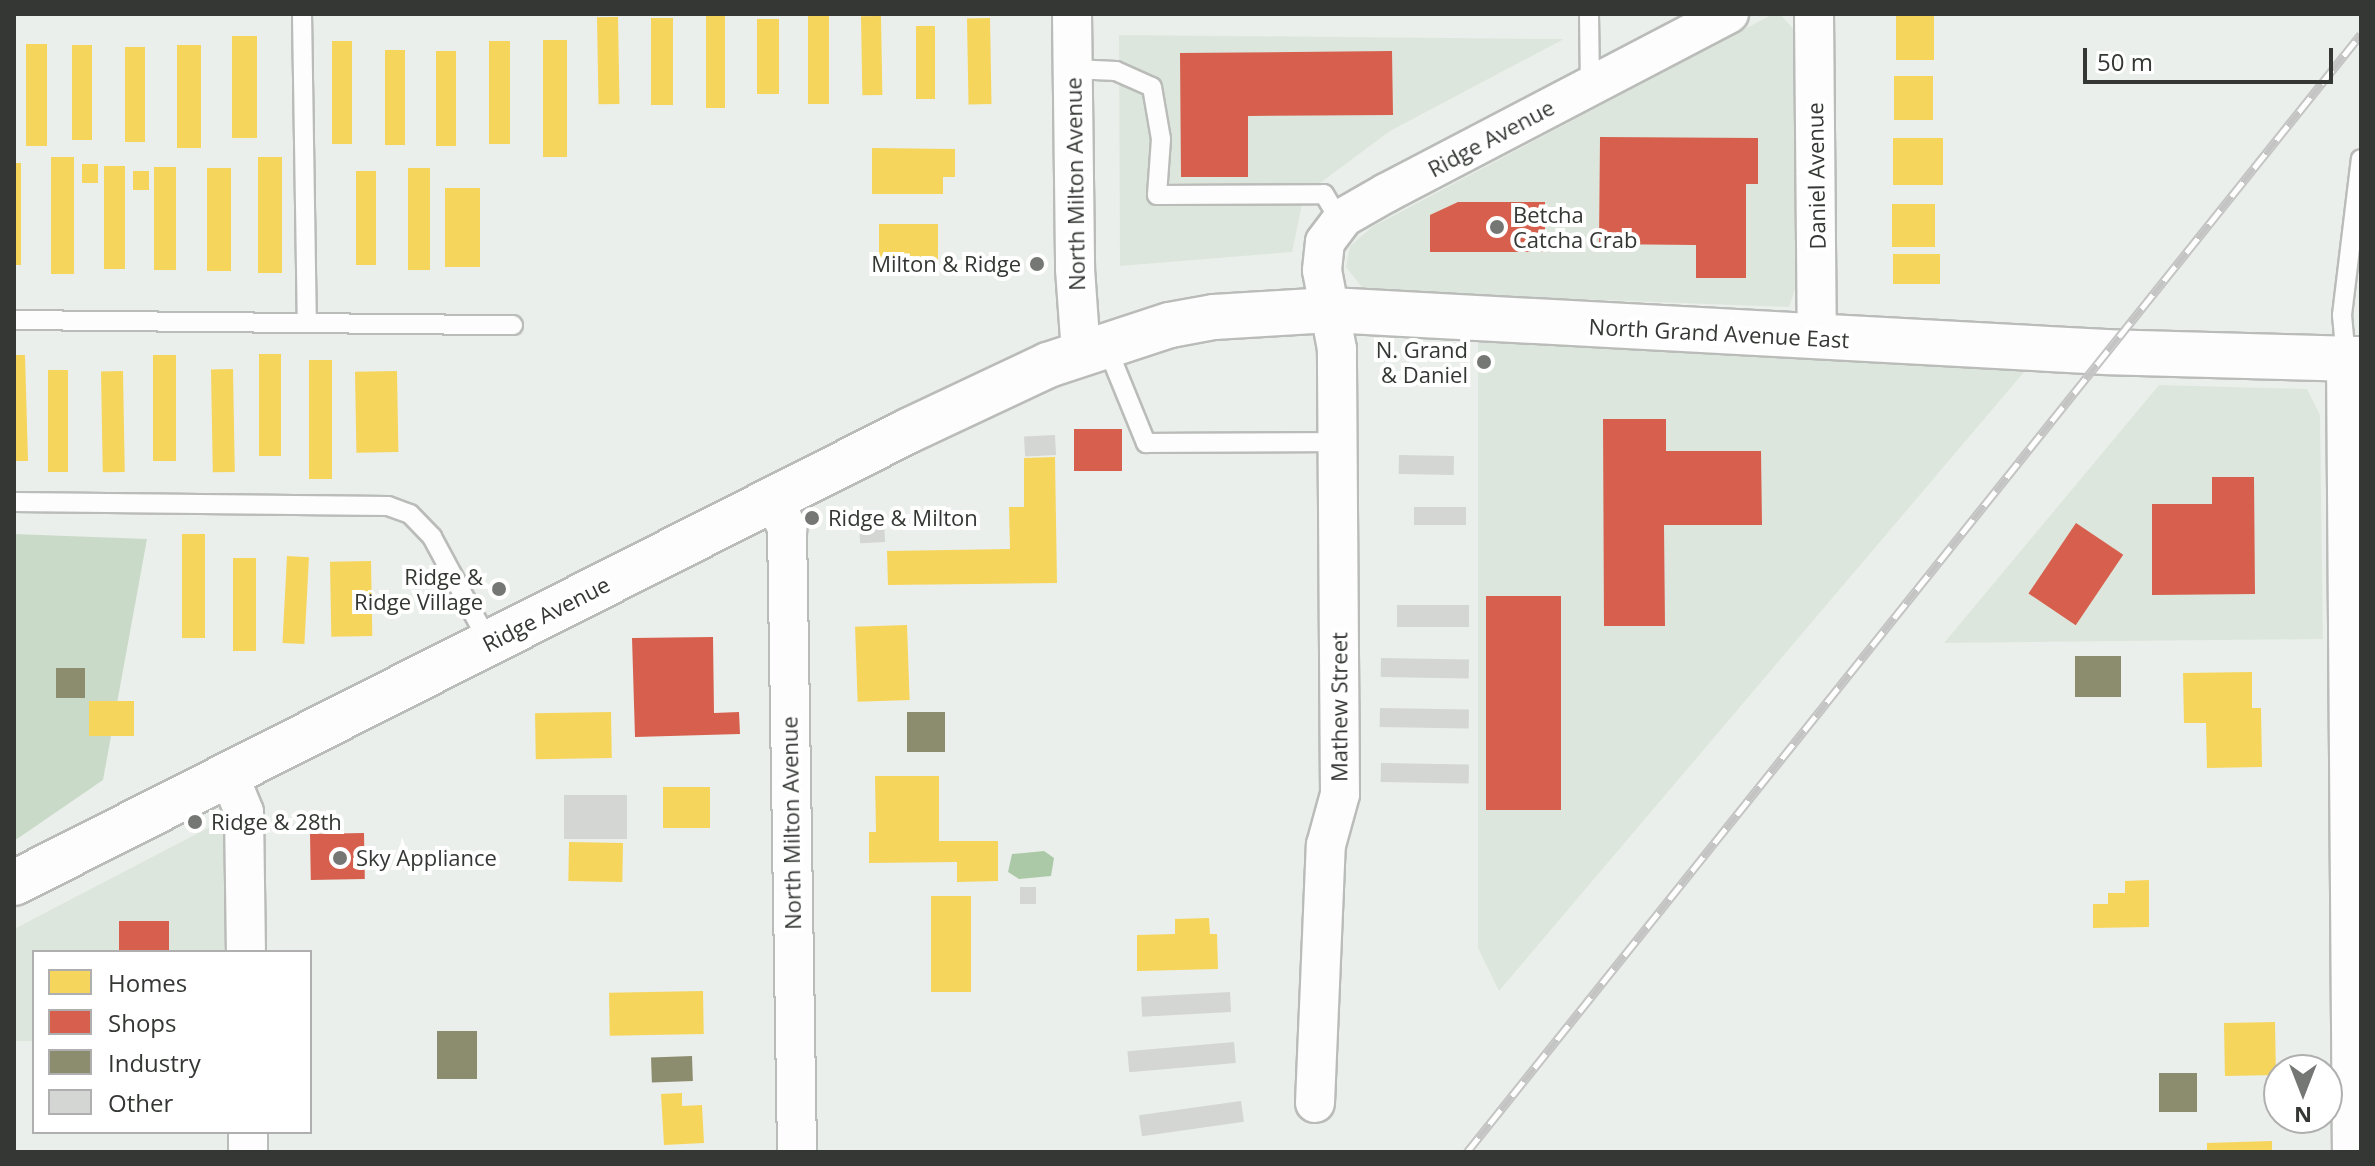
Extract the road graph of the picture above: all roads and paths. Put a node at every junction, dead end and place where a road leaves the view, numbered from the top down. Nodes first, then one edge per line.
1 (302, 14) edge
2 (1072, 14) edge
3 (1589, 14) edge
4 (1729, 14) edge
5 (1814, 14) edge
6 (1073, 69) junction
7 (1590, 85) junction
8 (2361, 159) edge
9 (1340, 221) junction
10 (1330, 310) junction
11 (14, 320) edge
12 (307, 322) junction
13 (513, 325) dead end
14 (1817, 339) junction
15 (1094, 349) junction
16 (2354, 359) edge
17 (1337, 442) junction
18 (772, 498) junction
19 (14, 502) edge
20 (489, 643) junction
21 (228, 773) junction
22 (14, 883) edge
23 (246, 950) edge
24 (1315, 1103) dead end
25 (797, 1152) edge
26 (2352, 1152) edge

1 - 12 lane
2 - 6 street, North Milton Avenue
3 - 7 lane
4 - 7 street, Ridge Avenue
5 - 14 street, Daniel Avenue
6 - 9 lane
6 - 15 street, North Milton Avenue
7 - 9 street, Ridge Avenue
8 - 16 lane
9 - 10 street
10 - 14 street, North Grand Avenue East
10 - 15 street, North Grand Avenue East
10 - 17 street, Mathew Street
11 - 12 lane
12 - 13 lane
14 - 16 street, North Grand Avenue East
15 - 17 lane
15 - 18 street, Ridge Avenue
16 - 26 street
17 - 24 street, Mathew Street
18 - 20 street, Ridge Avenue
18 - 25 street, North Milton Avenue
19 - 20 lane
20 - 21 street, Ridge Avenue
21 - 22 street, Ridge Avenue
21 - 23 street

